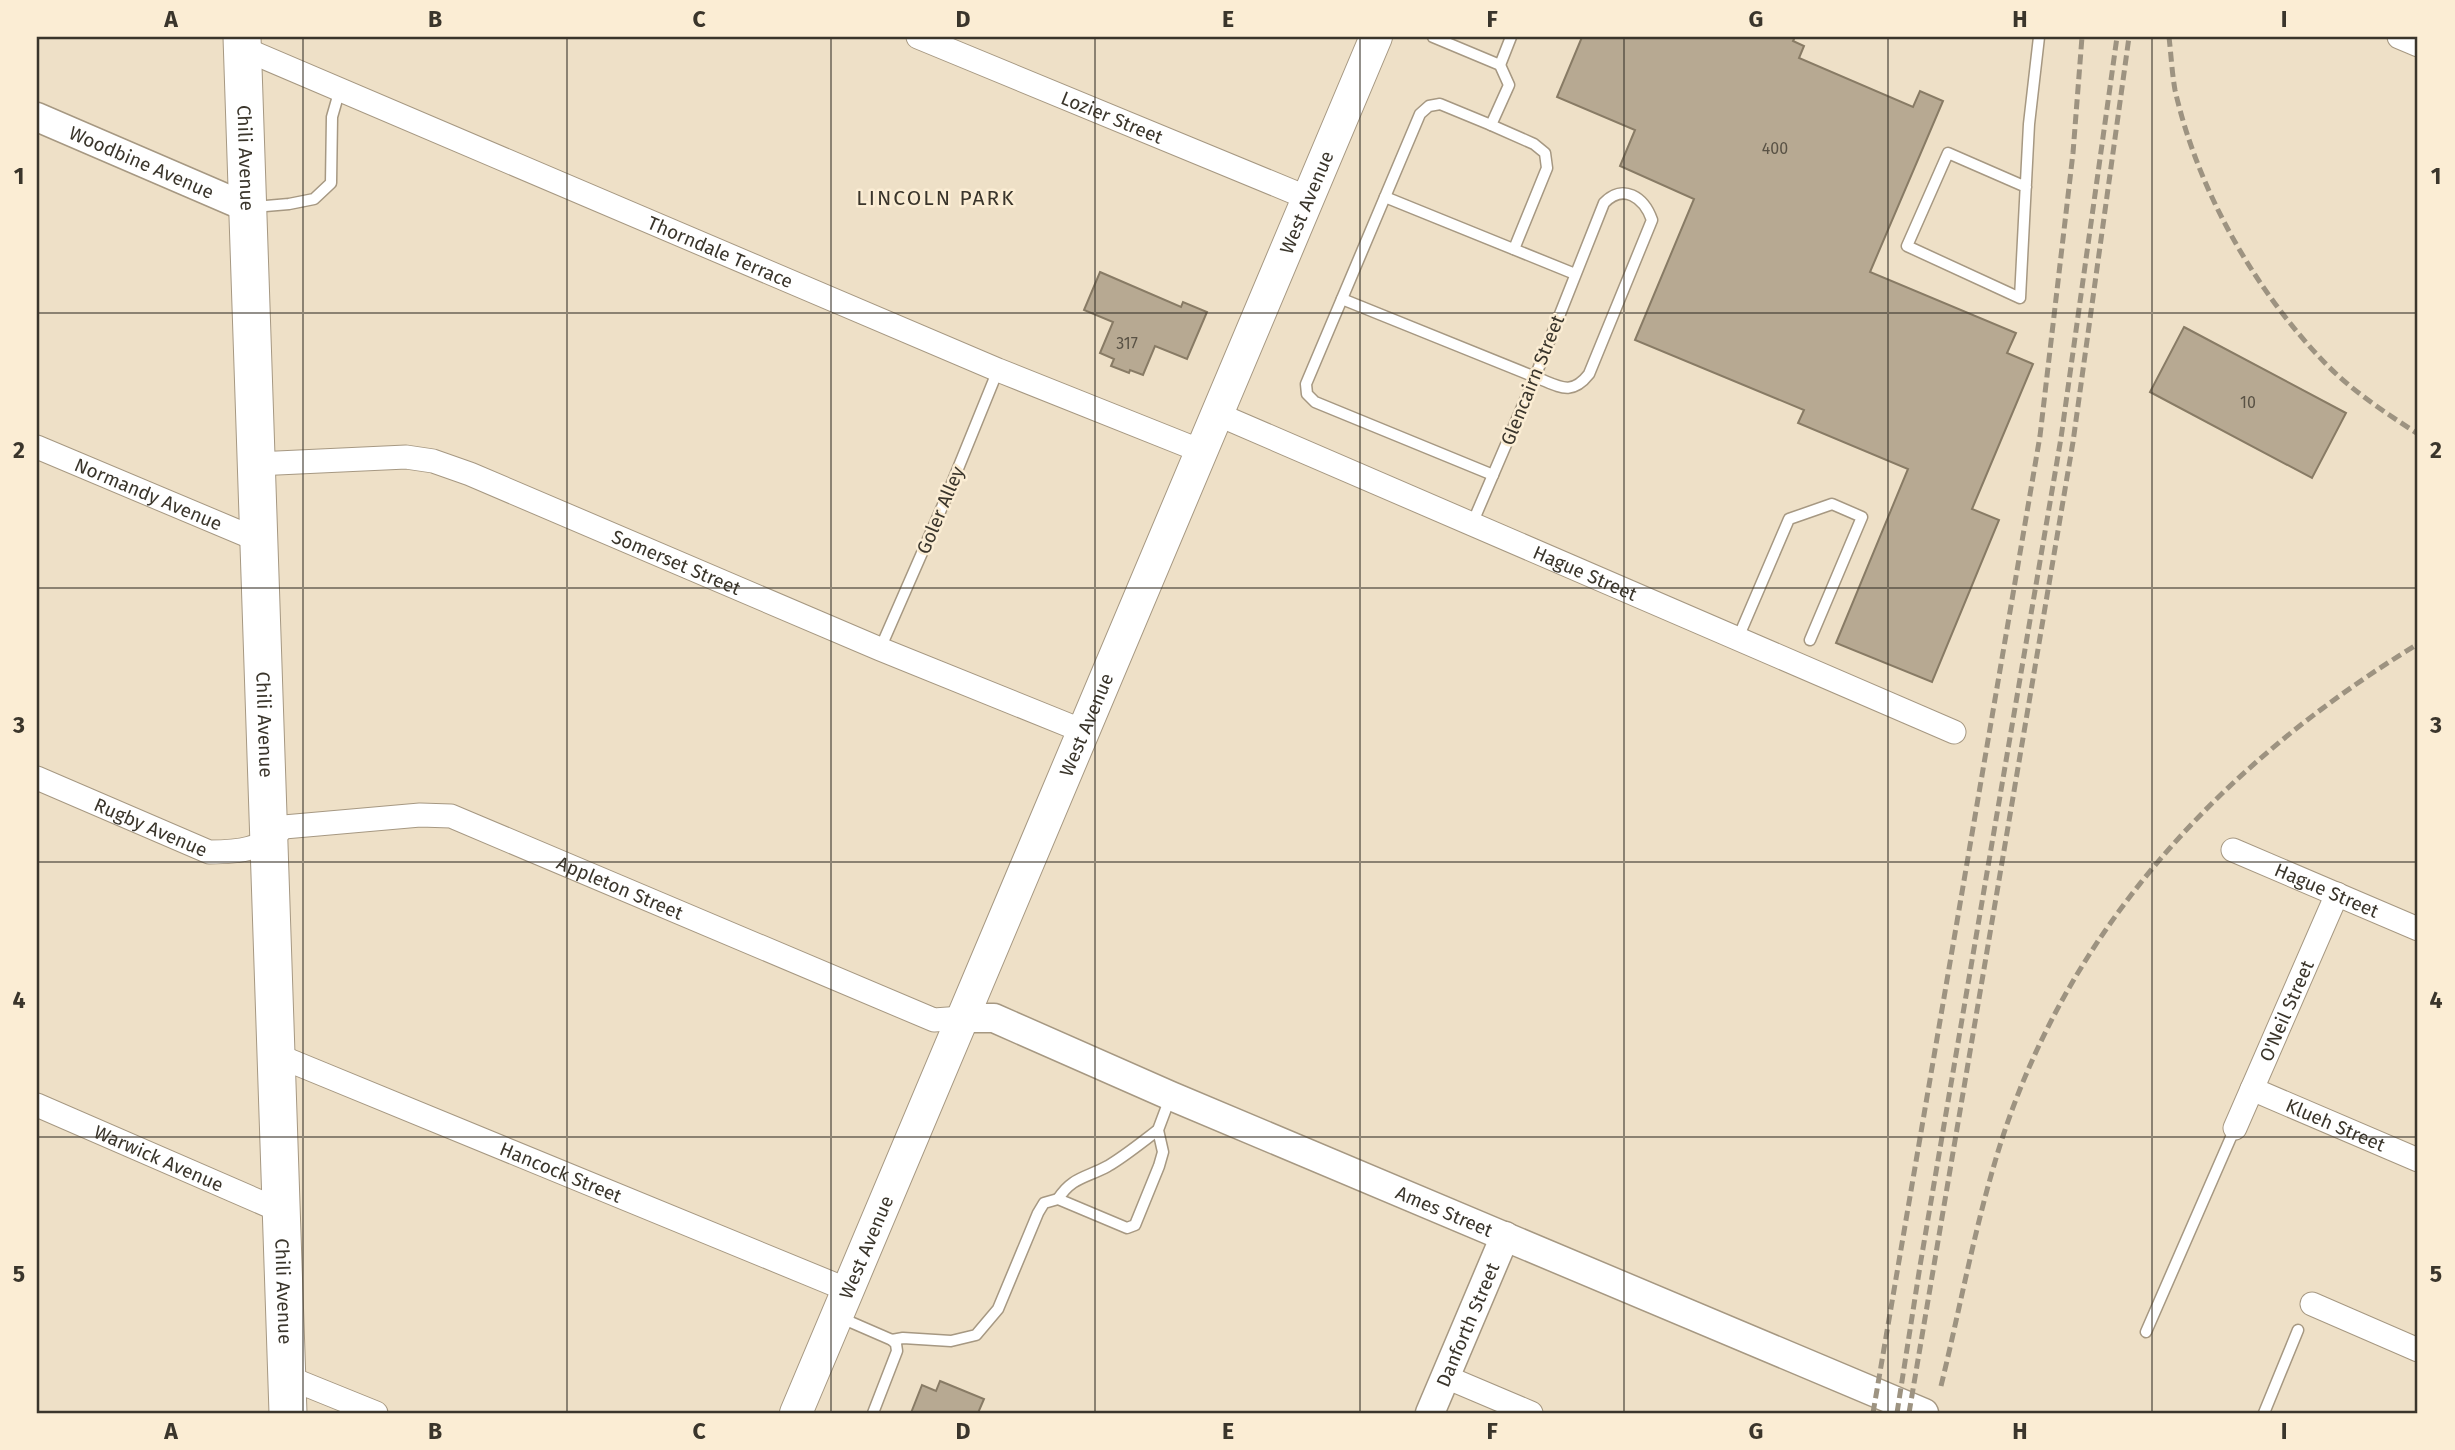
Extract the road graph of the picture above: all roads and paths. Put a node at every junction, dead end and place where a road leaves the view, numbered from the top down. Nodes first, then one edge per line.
1 (918, 37) edge
2 (1376, 37) edge
3 (1433, 37) edge
4 (1511, 37) edge
5 (2039, 37) edge
6 (1451, 40) edge
7 (242, 42) edge
8 (1500, 65) junction
9 (340, 89) junction
10 (37, 117) edge
11 (1491, 125) junction
12 (2026, 187) junction
13 (1385, 197) junction
14 (1308, 198) junction
15 (246, 207) junction
16 (1514, 249) junction
17 (1575, 274) junction
18 (1342, 299) junction
19 (998, 370) junction
20 (1535, 377) junction
21 (1217, 414) junction
22 (37, 447) edge
23 (1201, 451) junction
24 (256, 464) junction
25 (1493, 475) junction
26 (1472, 524) junction
27 (258, 540) junction
28 (1738, 638) junction
29 (1810, 640) dead end
30 (880, 649) junction
31 (1083, 731) junction
32 (1954, 732) dead end
33 (37, 778) edge
34 (270, 840) junction
35 (2233, 850) dead end
36 (2337, 894) junction
37 (2418, 929) edge
38 (962, 1018) junction
39 (276, 1055) junction
40 (2252, 1090) junction
41 (1171, 1096) junction
42 (37, 1105) edge
43 (2235, 1128) joint
44 (1158, 1130) junction
45 (2418, 1160) edge
46 (1058, 1199) junction
47 (281, 1211) junction
48 (1505, 1236) junction
49 (842, 1303) junction
50 (2312, 1304) dead end
51 (2298, 1330) dead end
52 (2147, 1332) dead end
53 (892, 1340) junction
54 (2418, 1350) edge
55 (287, 1377) junction
56 (1446, 1377) junction
57 (288, 1413) edge
58 (376, 1413) edge
59 (796, 1413) edge
60 (873, 1413) edge
61 (1430, 1413) edge
62 (1531, 1413) edge
63 (1924, 1413) edge
64 (2264, 1413) edge

1 - 14 street, Lozier Street
2 - 14 main road, West Avenue
3 - 6 lane
4 - 8 lane
5 - 12 lane
6 - 8 lane
7 - 9 street, Thorndale Terrace
7 - 15 main road, Chili Avenue
8 - 11 lane
9 - 15 lane
9 - 19 street, Thorndale Terrace
10 - 15 street, Woodbine Avenue
11 - 13 lane
11 - 16 lane
12 - 12 lane
13 - 16 lane
13 - 18 lane
14 - 21 main road, West Avenue
15 - 24 main road, Chili Avenue
16 - 17 lane
17 - 20 lane, Glencairn Street
17 - 20 lane, Glencairn Street
18 - 20 lane
18 - 25 lane
19 - 23 street, Thorndale Terrace
19 - 30 lane, Goler Alley
20 - 25 lane, Glencairn Street
21 - 23 main road, West Avenue
21 - 26 street, Hague Street
22 - 27 street, Normandy Avenue
23 - 31 main road, West Avenue
24 - 27 main road, Chili Avenue
24 - 30 street, Somerset Street
25 - 26 lane, Glencairn Street
26 - 28 street, Hague Street
27 - 34 main road, Chili Avenue
28 - 29 lane
28 - 32 street, Hague Street
30 - 31 street, Somerset Street
31 - 38 main road, West Avenue
33 - 34 street, Rugby Avenue
34 - 38 street, Appleton Street
34 - 39 main road, Chili Avenue
35 - 36 street, Hague Street
36 - 37 street, Hague Street
36 - 40 street, O'Neil Street
38 - 41 street, Ames Street
38 - 49 main road, West Avenue
39 - 47 main road, Chili Avenue
39 - 49 street, Hancock Street
40 - 43 street, O'Neil Street
40 - 45 street, Klueh Street
41 - 44 lane
41 - 48 street, Ames Street
42 - 47 street, Warwick Avenue
43 - 52 lane
44 - 46 lane
44 - 46 lane
46 - 53 lane
47 - 55 main road, Chili Avenue
48 - 56 street, Danforth Street
48 - 63 street, Ames Street
49 - 53 lane
49 - 59 main road, West Avenue
50 - 54 street
51 - 64 lane
53 - 60 lane
55 - 57 main road, Chili Avenue
55 - 58 street
56 - 61 street, Danforth Street
56 - 62 street

